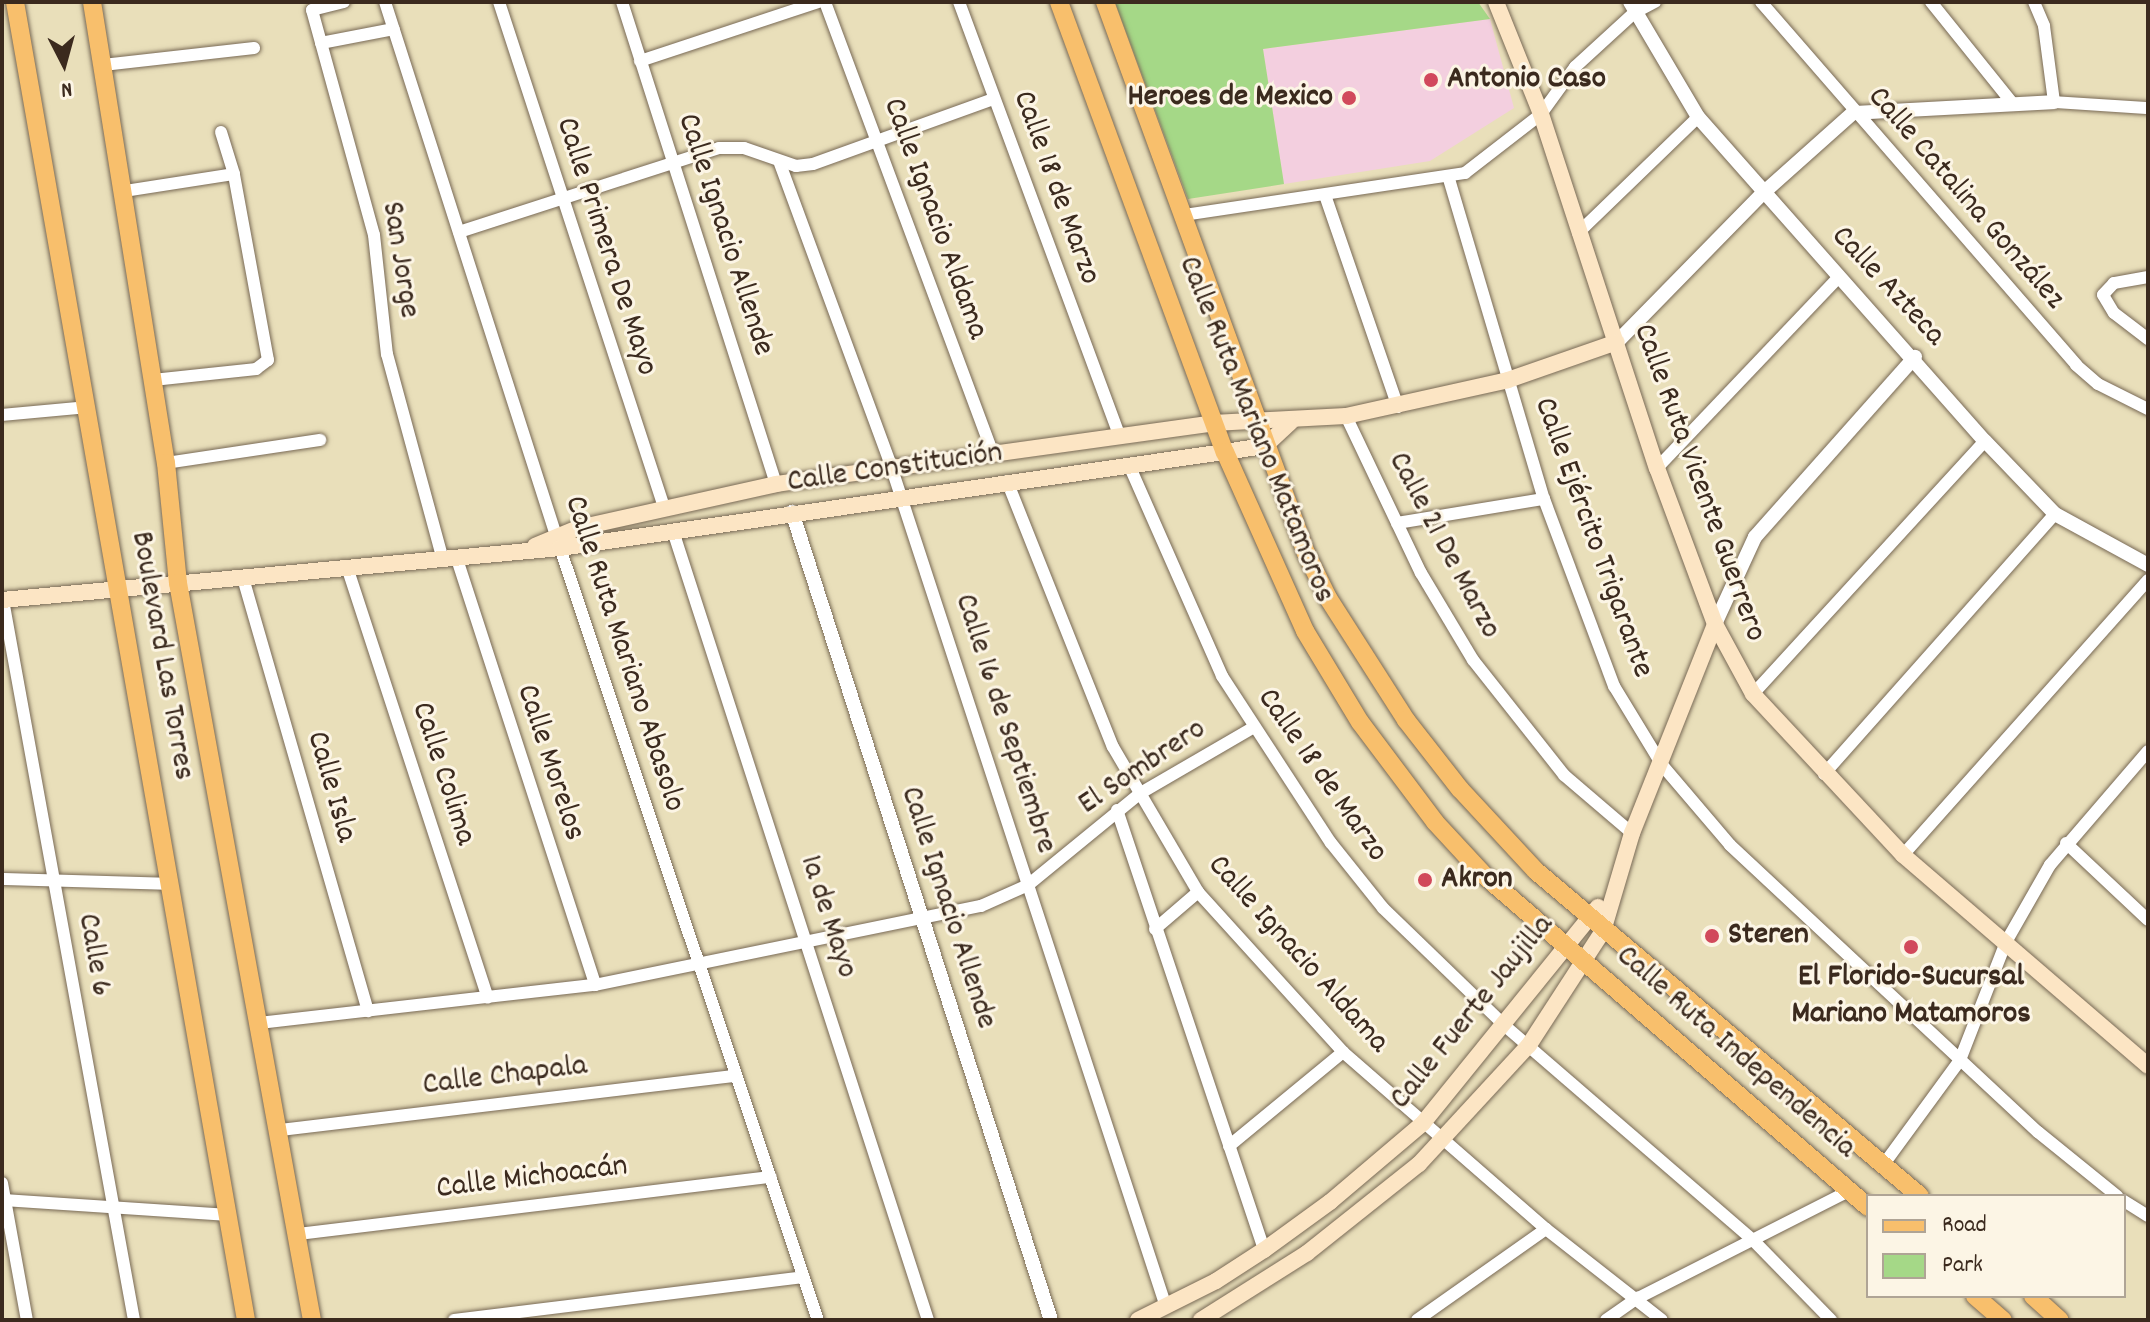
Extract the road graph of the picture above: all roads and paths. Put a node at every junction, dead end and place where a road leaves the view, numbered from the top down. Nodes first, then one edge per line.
1 (92, 2) edge
2 (344, 2) edge
3 (385, 2) edge
4 (499, 2) edge
5 (622, 2) edge
6 (818, 2) edge
7 (825, 2) edge
8 (959, 2) edge
9 (1059, 2) edge
10 (1105, 2) edge
11 (1496, 2) edge
12 (1655, 2) edge
13 (1761, 2) edge
14 (1931, 2) edge
15 (2034, 2) edge
16 (1632, 8) edge
17 (11, 10) edge
18 (394, 29) junction
19 (321, 43) junction
20 (254, 48) dead end
21 (640, 61) junction
22 (103, 65) junction
23 (994, 99) junction
24 (2054, 102) junction
25 (2013, 104) junction
26 (2148, 108) edge
27 (1853, 113) junction
28 (1541, 114) junction
29 (1698, 117) junction
30 (221, 132) dead end
31 (879, 141) junction
32 (668, 161) junction
33 (779, 161) junction
34 (234, 174) junction
35 (1449, 179) junction
36 (125, 191) junction
37 (1762, 194) junction
38 (561, 197) junction
39 (1326, 198) junction
40 (1184, 215) junction
41 (459, 232) junction
42 (1578, 233) junction
43 (1839, 277) junction
44 (2148, 277) edge
45 (2148, 339) edge
46 (1617, 342) junction
47 (1915, 357) junction
48 (153, 380) junction
49 (1508, 380) junction
50 (88, 407) junction
51 (1398, 407) junction
52 (2148, 409) edge
53 (2, 415) edge
54 (1346, 416) junction
55 (1256, 419) junction
56 (1291, 422) junction
57 (1213, 423) junction
58 (1120, 437) junction
59 (320, 440) dead end
60 (1985, 441) junction
61 (1265, 446) junction
62 (1225, 452) junction
63 (993, 454) junction
64 (166, 463) junction
65 (1129, 465) junction
66 (891, 466) junction
67 (1657, 468) junction
68 (1007, 481) junction
69 (776, 484) junction
70 (902, 497) junction
71 (1544, 499) junction
72 (664, 507) junction
73 (792, 512) junction
74 (2055, 514) junction
75 (1397, 523) junction
76 (673, 531) junction
77 (558, 541) junction
78 (449, 556) junction
79 (2148, 565) edge
80 (347, 567) junction
81 (243, 578) junction
82 (2148, 580) edge
83 (178, 583) junction
84 (119, 588) junction
85 (3, 600) edge
86 (1715, 624) junction
87 (1753, 694) junction
88 (1254, 727) junction
89 (2148, 751) edge
90 (1662, 765) junction
91 (1824, 774) junction
92 (1139, 794) junction
93 (1117, 810) junction
94 (1632, 833) junction
95 (2066, 843) junction
96 (1903, 855) junction
97 (2, 879) edge
98 (53, 881) junction
99 (168, 884) junction
100 (1028, 885) junction
101 (1198, 892) junction
102 (1610, 896) junction
103 (1587, 917) junction
104 (2147, 918) edge
105 (921, 919) junction
106 (1155, 929) junction
107 (1603, 931) junction
108 (808, 939) junction
109 (2006, 942) junction
110 (1562, 945) junction
111 (1581, 961) junction
112 (700, 964) junction
113 (595, 985) junction
114 (488, 998) junction
115 (368, 1011) junction
116 (259, 1023) junction
117 (1505, 1026) junction
118 (1529, 1045) junction
119 (1343, 1052) junction
120 (1960, 1060) junction
121 (2148, 1066) edge
122 (736, 1076) junction
123 (1423, 1123) junction
124 (280, 1130) junction
125 (1442, 1141) junction
126 (1229, 1146) junction
127 (1884, 1164) junction
128 (771, 1177) junction
129 (2, 1183) edge
130 (1849, 1191) junction
131 (1918, 1194) edge
132 (2115, 1194) edge
133 (4, 1200) edge
134 (2126, 1202) edge
135 (1866, 1205) edge
136 (113, 1208) junction
137 (227, 1215) junction
138 (2148, 1216) edge
139 (1546, 1229) junction
140 (298, 1234) junction
141 (1753, 1240) junction
142 (1264, 1250) junction
143 (803, 1277) junction
144 (1638, 1298) junction
145 (1977, 1298) edge
146 (2035, 1298) edge
147 (1166, 1307) junction
148 (27, 1320) edge
149 (134, 1320) edge
150 (246, 1320) edge
151 (312, 1320) edge
152 (454, 1320) edge
153 (818, 1320) edge
154 (928, 1320) edge
155 (1051, 1320) edge
156 (1138, 1320) edge
157 (1201, 1320) edge
158 (1417, 1320) edge
159 (1606, 1320) edge
160 (1662, 1320) edge
161 (1831, 1320) edge
162 (2003, 1320) edge
163 (2060, 1320) edge

1 - 22 main road, Boulevard Las Torres
2 - 19 street, San Jorge
3 - 18 street, Calle Ruta Mariano Abasolo
4 - 38 street, Calle Primera De Mayo
5 - 21 street, Calle Ignacio Allende
6 - 21 street
7 - 31 street, Calle Ignacio Aldama
8 - 23 street, Calle 18 de Marzo
9 - 57 main road, Calle Ruta Mariano Matamoros
10 - 40 main road, Calle Ruta Mariano Matamoros
11 - 28 main road, Calle Ruta Vicente Guerrero
12 - 16 street
13 - 27 street, Calle Catalina González
14 - 25 street
15 - 24 street
16 - 28 street
16 - 29 street, Calle Azteca
17 - 50 main road, Boulevard Las Torres
18 - 19 street
18 - 41 street, Calle Ruta Mariano Abasolo
19 - 78 street, San Jorge
20 - 22 street
21 - 32 street, Calle Ignacio Allende
22 - 36 main road, Boulevard Las Torres
23 - 31 street
23 - 58 street, Calle 18 de Marzo
24 - 25 street
24 - 26 street
25 - 27 street
27 - 37 street
27 - 52 street, Calle Catalina González
28 - 35 street
28 - 42 main road, Calle Ruta Vicente Guerrero
29 - 37 street, Calle Azteca
29 - 42 street
30 - 34 street
31 - 33 street
31 - 63 street, Calle Ignacio Aldama
32 - 33 street
32 - 38 street
32 - 69 street, Calle Ignacio Allende
33 - 66 street, Calle 16 de Septiembre
34 - 36 street
34 - 48 street
35 - 39 street
35 - 49 street, Calle Ejército Trigarante
36 - 48 main road, Boulevard Las Torres
37 - 43 street, Calle Azteca
37 - 46 street
38 - 41 street
38 - 72 street, Calle Primera De Mayo
39 - 40 street
39 - 51 street
40 - 55 main road, Calle Ruta Mariano Matamoros
41 - 77 street, Calle Ruta Mariano Abasolo
42 - 46 main road, Calle Ruta Vicente Guerrero
43 - 47 street, Calle Azteca
43 - 67 street
44 - 45 street
46 - 49 main road, Calle Constitución
46 - 67 main road, Calle Ruta Vicente Guerrero
47 - 60 street, Calle Azteca
47 - 86 street, Calle Fuerte Jaujilla
48 - 64 main road, Boulevard Las Torres
49 - 51 main road, Calle Constitución
49 - 71 street, Calle Ejército Trigarante
50 - 53 street
50 - 84 main road, Boulevard Las Torres
51 - 54 main road, Calle Constitución
54 - 56 main road, Calle Constitución
54 - 75 street, Calle 21 De Marzo
55 - 56 main road, Calle Constitución
55 - 57 main road, Calle Constitución
55 - 61 main road, Calle Ruta Mariano Matamoros
56 - 61 main road
57 - 58 main road, Calle Constitución
57 - 62 main road, Calle Ruta Mariano Matamoros
58 - 63 main road, Calle Constitución
59 - 64 street
60 - 74 street, Calle Azteca
60 - 87 street
61 - 62 main road, Calle Constitución
61 - 103 main road, Calle Ruta Mariano Matamoros
62 - 65 main road, Calle Constitución
62 - 110 main road, Calle Ruta Mariano Matamoros
63 - 66 main road, Calle Constitución
64 - 83 main road, Boulevard Las Torres
65 - 68 main road, Calle Constitución
65 - 88 street, Calle 18 de Marzo
66 - 69 main road, Calle Constitución
66 - 70 street, Calle 16 de Septiembre
67 - 86 main road, Calle Ruta Vicente Guerrero
68 - 70 main road, Calle Constitución
68 - 92 street, Calle Ignacio Aldama
69 - 72 main road, Calle Constitución
70 - 73 main road, Calle Constitución
70 - 100 street, Calle 16 de Septiembre
71 - 75 street
71 - 90 street, Calle Ejército Trigarante
72 - 77 main road, Calle Constitución
73 - 76 main road, Calle Constitución
73 - 105 street, Calle Ignacio Allende
74 - 79 street, Calle Azteca
74 - 91 street
75 - 94 street, Calle 21 De Marzo
76 - 77 main road, Calle Constitución
76 - 108 street, 1a de Mayo
77 - 78 main road, Calle Constitución
77 - 112 street, Calle Ruta Mariano Abasolo
78 - 80 main road, Calle Constitución
78 - 113 street, Calle Morelos
80 - 81 main road, Calle Constitución
80 - 114 street, Calle Colima
81 - 83 main road, Calle Constitución
81 - 115 street, Calle Isla
82 - 96 street
83 - 84 main road, Calle Constitución
83 - 116 main road, Boulevard Las Torres
84 - 85 main road, Calle Constitución
84 - 99 main road, Boulevard Las Torres
85 - 98 street, Calle 6
86 - 87 main road, Calle Ruta Vicente Guerrero
86 - 90 main road, Calle Fuerte Jaujilla
87 - 91 main road, Calle Ruta Vicente Guerrero
88 - 92 street, El Sombrero
88 - 117 street, Calle 18 de Marzo
89 - 95 street
90 - 94 main road, Calle Fuerte Jaujilla
90 - 120 street, Calle Ejército Trigarante
91 - 96 main road, Calle Ruta Vicente Guerrero
92 - 93 street, El Sombrero
92 - 101 street, Calle Ignacio Aldama
93 - 100 street, El Sombrero
93 - 106 street
94 - 102 main road, Calle Fuerte Jaujilla
95 - 104 street
95 - 109 street
96 - 109 main road, Calle Ruta Vicente Guerrero
97 - 98 street
98 - 99 street
98 - 136 street, Calle 6
99 - 137 main road, Boulevard Las Torres
100 - 105 street, El Sombrero
100 - 147 street, Calle 16 de Septiembre
101 - 106 street
101 - 119 street, Calle Ignacio Aldama
102 - 103 main road, Calle Fuerte Jaujilla
102 - 107 main road, Calle Fuerte Jaujilla
103 - 107 main road, Calle Ruta Independencia
103 - 110 main road, Calle Fuerte Jaujilla
105 - 108 street, El Sombrero
105 - 155 street, Calle Ignacio Allende
106 - 126 street
107 - 111 main road, Calle Fuerte Jaujilla
107 - 127 main road, Calle Ruta Independencia
108 - 112 street, El Sombrero
108 - 154 street, 1a de Mayo
109 - 120 street
109 - 121 main road, Calle Ruta Vicente Guerrero
110 - 111 main road, Calle Ruta Independencia
110 - 117 main road, Calle Fuerte Jaujilla
111 - 118 main road, Calle Fuerte Jaujilla
111 - 130 main road, Calle Ruta Independencia
112 - 113 street, El Sombrero
112 - 122 street, Calle Ruta Mariano Abasolo
113 - 114 street, El Sombrero
114 - 115 street, El Sombrero
115 - 116 street, El Sombrero
116 - 124 main road, Boulevard Las Torres
117 - 118 street, Calle 18 de Marzo
117 - 123 main road, Calle Fuerte Jaujilla
118 - 125 main road, Calle Fuerte Jaujilla
118 - 141 street, Calle 18 de Marzo
119 - 123 street, Calle Ignacio Aldama
119 - 126 street
120 - 127 street
120 - 132 street, Calle Ejército Trigarante
122 - 124 street, Calle Chapala
122 - 128 street, Calle Ruta Mariano Abasolo
123 - 125 street, Calle Ignacio Aldama
123 - 142 main road, Calle Fuerte Jaujilla
124 - 140 main road, Boulevard Las Torres
125 - 139 street, Calle Ignacio Aldama
125 - 157 main road, Calle Fuerte Jaujilla
126 - 142 street
127 - 131 main road, Calle Ruta Independencia
128 - 140 street, Calle Michoacán
128 - 143 street, Calle Ruta Mariano Abasolo
129 - 133 street
130 - 135 main road, Calle Ruta Independencia
130 - 141 street
133 - 136 street
133 - 148 street
134 - 138 street
136 - 137 street
136 - 149 street, Calle 6
137 - 150 main road, Boulevard Las Torres
139 - 144 street, Calle Ignacio Aldama
139 - 158 street
140 - 151 main road, Boulevard Las Torres
141 - 144 street
141 - 161 street, Calle 18 de Marzo
142 - 147 main road, Calle Fuerte Jaujilla
143 - 152 street
143 - 153 street, Calle Ruta Mariano Abasolo
144 - 159 street
144 - 160 street, Calle Ignacio Aldama
145 - 162 main road
146 - 163 main road
147 - 156 main road, Calle Fuerte Jaujilla

